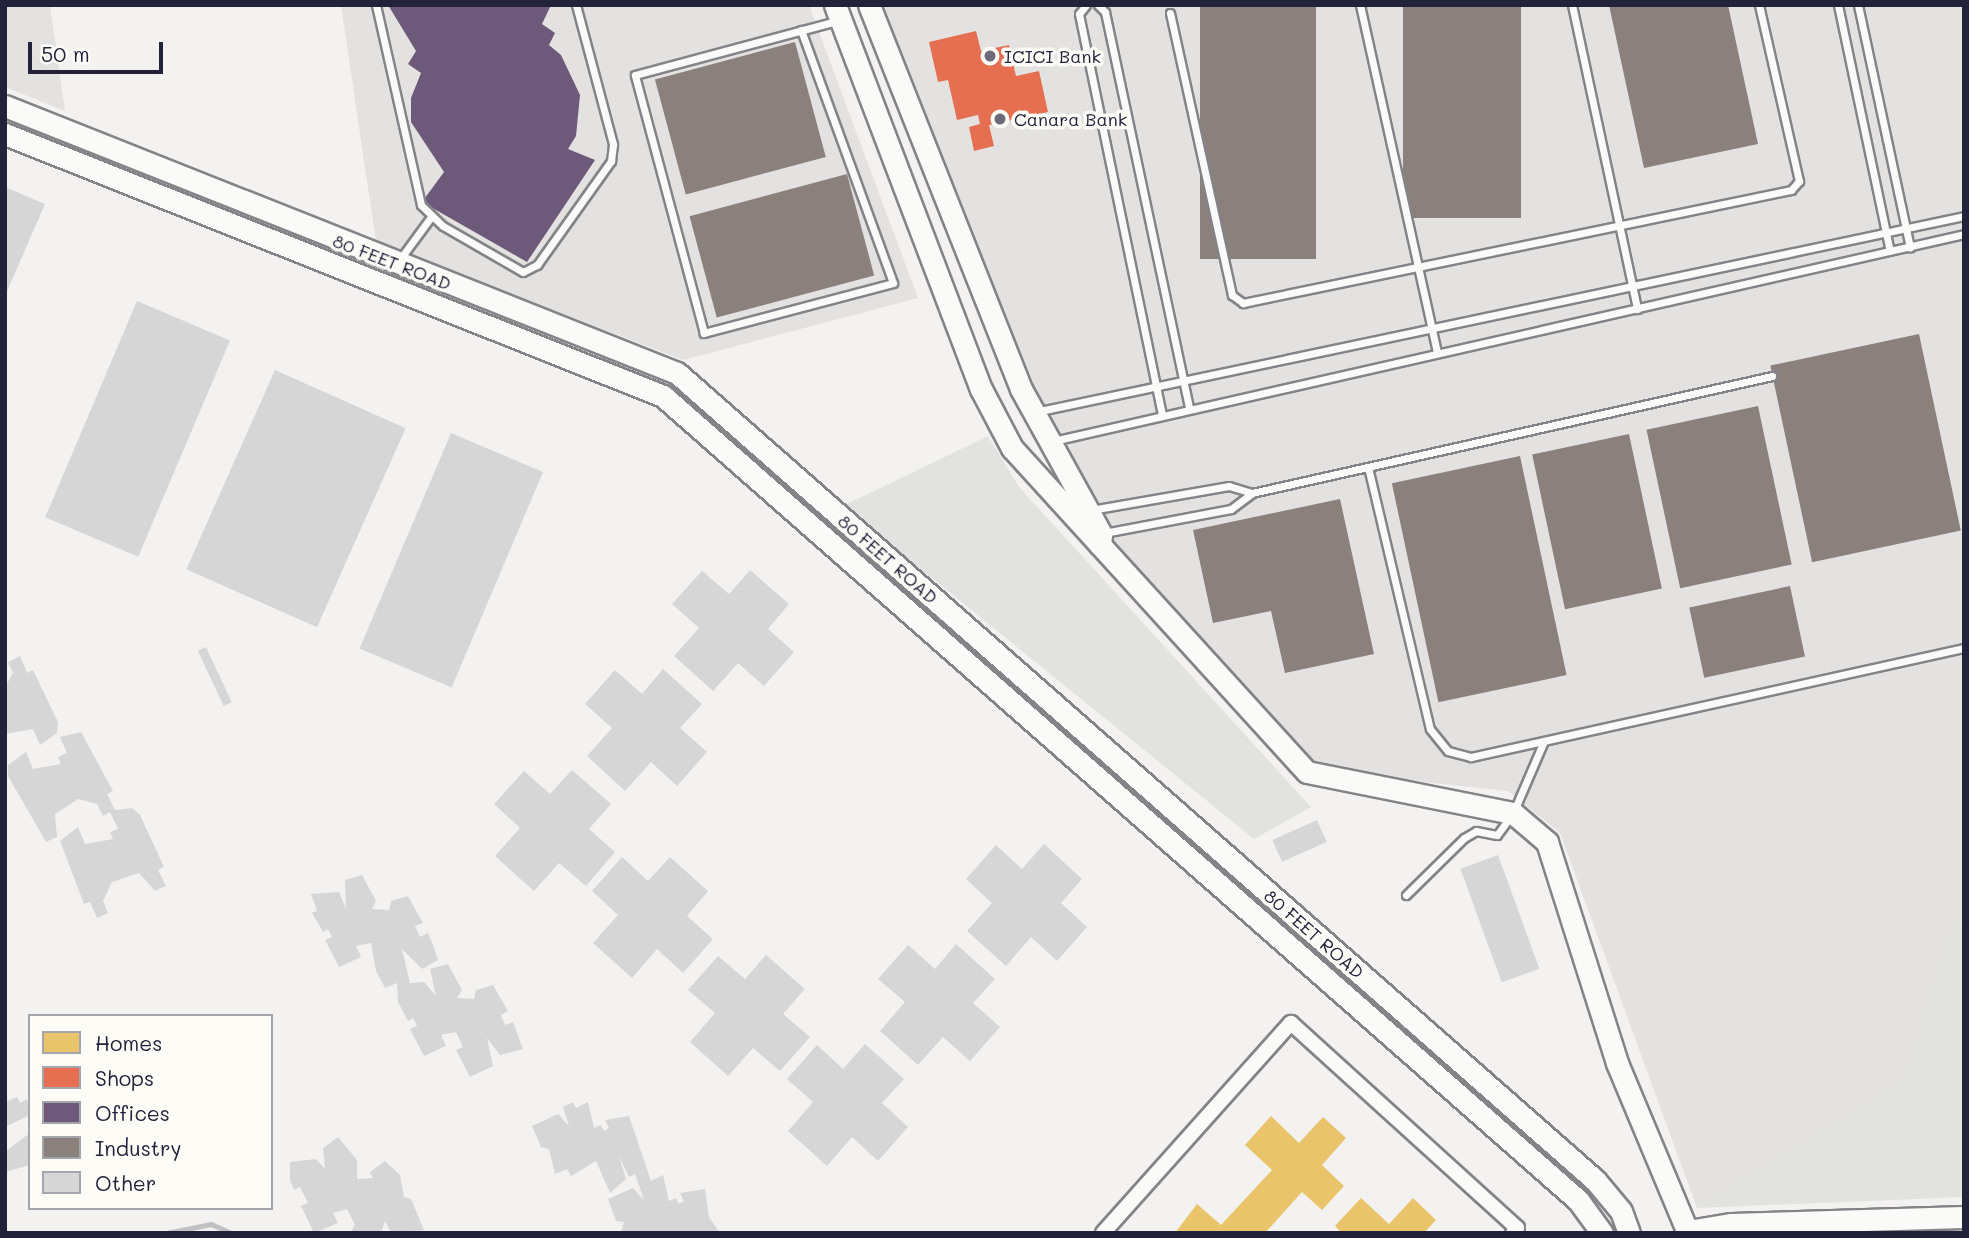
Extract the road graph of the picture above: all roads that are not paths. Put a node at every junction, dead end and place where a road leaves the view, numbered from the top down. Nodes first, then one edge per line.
1 (376, 5) edge
2 (576, 5) edge
3 (869, 5) edge
4 (1086, 5) edge
5 (1098, 5) edge
6 (1360, 5) edge
7 (1572, 5) edge
8 (1759, 5) edge
9 (1838, 5) edge
10 (1858, 5) edge
11 (838, 12) edge
12 (1170, 13) dead end
13 (802, 30) junction
14 (5, 106) edge
15 (5, 134) edge
16 (1964, 216) edge
17 (431, 217) junction
18 (1619, 225) junction
19 (1905, 227) junction
20 (1885, 232) junction
21 (1964, 234) edge
22 (1910, 247) junction
23 (1890, 251) junction
24 (396, 264) junction
25 (1417, 268) junction
26 (1632, 283) junction
27 (1637, 309) junction
28 (1432, 326) junction
29 (1437, 352) junction
30 (1772, 376) dead end
31 (1183, 380) junction
32 (1156, 386) junction
33 (1189, 408) junction
34 (1034, 412) junction
35 (1162, 415) junction
36 (1048, 442) junction
37 (1368, 467) junction
38 (1252, 493) junction
39 (1088, 510) junction
40 (1100, 540) junction
41 (1964, 648) edge
42 (1544, 741) junction
43 (1513, 813) junction
44 (1406, 895) dead end
45 (1964, 1217) edge
46 (1787, 1227) edge
47 (1688, 1232) edge
48 (1103, 1233) edge
49 (1513, 1233) edge
50 (1602, 1233) edge
51 (1629, 1233) edge

1 - 17 lane
2 - 17 lane
3 - 34 street
4 - 32 lane
5 - 31 lane
6 - 25 lane
7 - 18 lane
8 - 18 lane
9 - 20 lane
10 - 19 lane
11 - 13 lane
11 - 40 street
12 - 25 lane
13 - 13 lane
14 - 24 street, 80 FEET ROAD
15 - 50 street, 80 FEET ROAD
16 - 19 lane
17 - 24 lane
18 - 25 lane
18 - 26 lane
19 - 20 lane
19 - 22 lane
20 - 23 lane
20 - 26 lane
21 - 22 lane
22 - 23 lane
23 - 27 lane
24 - 51 street, 80 FEET ROAD
25 - 28 lane
26 - 27 lane
26 - 28 lane
27 - 29 lane
28 - 29 lane
28 - 31 lane
29 - 33 lane
30 - 37 lane
31 - 32 lane
31 - 33 lane
32 - 34 lane
32 - 35 lane
33 - 35 lane
34 - 36 street
35 - 36 lane
36 - 39 street
37 - 38 lane
37 - 42 lane
38 - 39 lane
38 - 40 lane
39 - 40 street
40 - 43 street
41 - 42 lane
42 - 43 lane
43 - 44 lane
43 - 47 street
45 - 46 street
46 - 47 street
48 - 49 street

